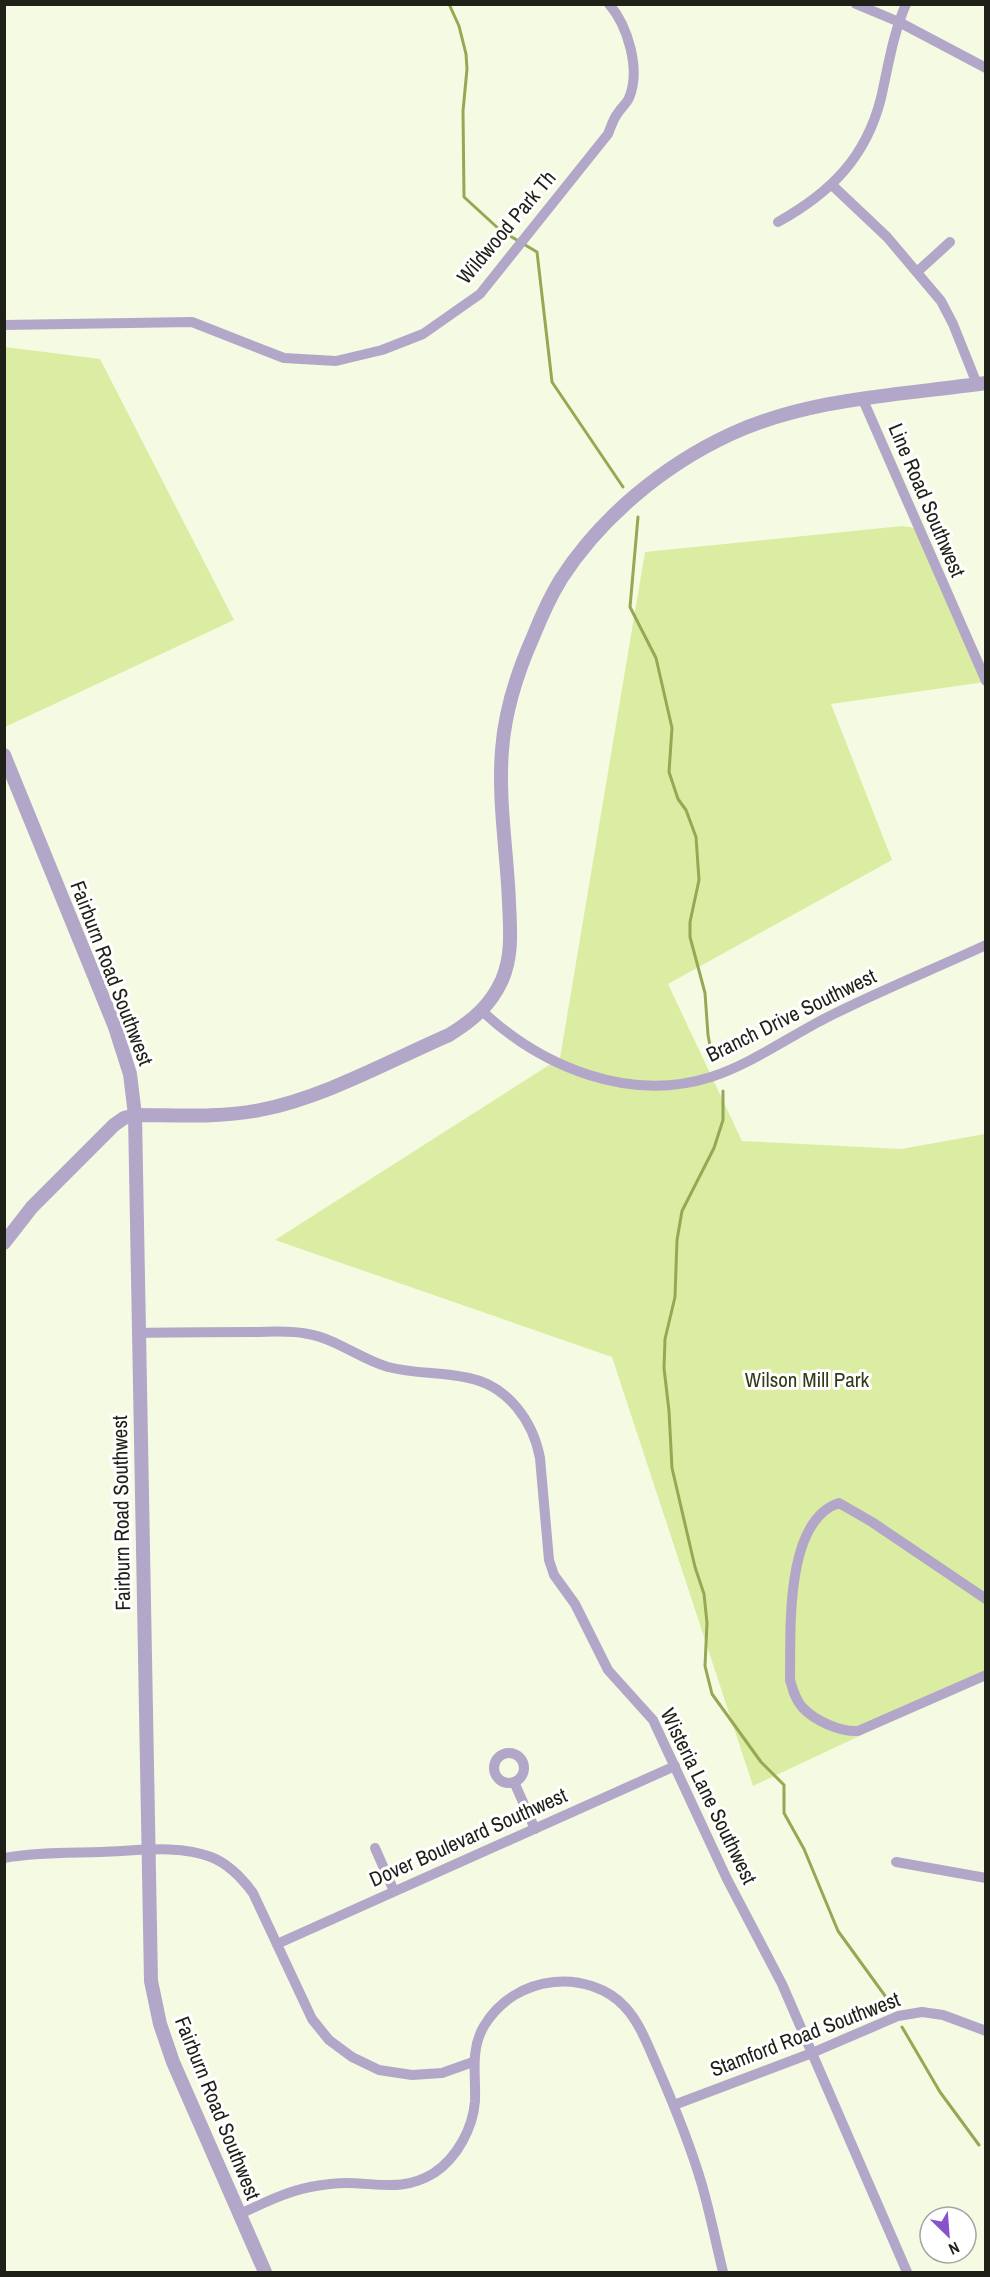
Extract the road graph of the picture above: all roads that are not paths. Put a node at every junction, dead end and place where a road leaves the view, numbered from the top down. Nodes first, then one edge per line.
1 (609, 4) edge
2 (856, 4) edge
3 (906, 4) edge
4 (898, 22) junction
5 (986, 68) edge
6 (832, 185) junction
7 (778, 222) dead end
8 (950, 242) dead end
9 (917, 272) junction
10 (4, 326) edge
11 (981, 383) edge
12 (863, 400) junction
13 (986, 681) edge
14 (4, 755) edge
15 (986, 945) edge
16 (482, 1011) junction
17 (135, 1115) junction
18 (4, 1243) edge
19 (139, 1333) junction
20 (986, 1599) edge
21 (986, 1675) edge
22 (675, 1766) junction
23 (514, 1782) dead end
24 (535, 1829) junction
25 (375, 1848) dead end
26 (148, 1851) junction
27 (4, 1858) edge
28 (896, 1862) dead end
29 (986, 1878) edge
30 (394, 1892) junction
31 (277, 1944) junction
32 (986, 2031) edge
33 (812, 2053) junction
34 (473, 2062) junction
35 (674, 2105) junction
36 (238, 2215) junction
37 (265, 2272) edge
38 (723, 2272) edge
39 (907, 2272) edge

1 - 10 street, Wildwood Park Th
2 - 4 street
3 - 4 street
4 - 5 street
4 - 6 street
6 - 7 street
6 - 9 street
8 - 9 street
9 - 11 street
11 - 12 street
12 - 13 street, Line Road Southwest
12 - 16 street
14 - 17 street, Fairburn Road Southwest
15 - 16 street, Branch Drive Southwest
16 - 17 street
17 - 18 street
17 - 19 street, Fairburn Road Southwest
19 - 22 street, Wisteria Lane Southwest
19 - 26 street, Fairburn Road Southwest
20 - 21 street
22 - 24 street, Dover Boulevard Southwest
22 - 33 street, Wisteria Lane Southwest
23 - 24 street
24 - 30 street, Dover Boulevard Southwest
25 - 30 street
26 - 27 street
26 - 31 street
26 - 36 street, Fairburn Road Southwest
28 - 29 street
30 - 31 street, Dover Boulevard Southwest
31 - 34 street
32 - 33 street, Stamford Road Southwest
33 - 35 street, Stamford Road Southwest
33 - 39 street, Wisteria Lane Southwest
34 - 35 street
34 - 36 street
35 - 38 street
36 - 37 street, Fairburn Road Southwest

